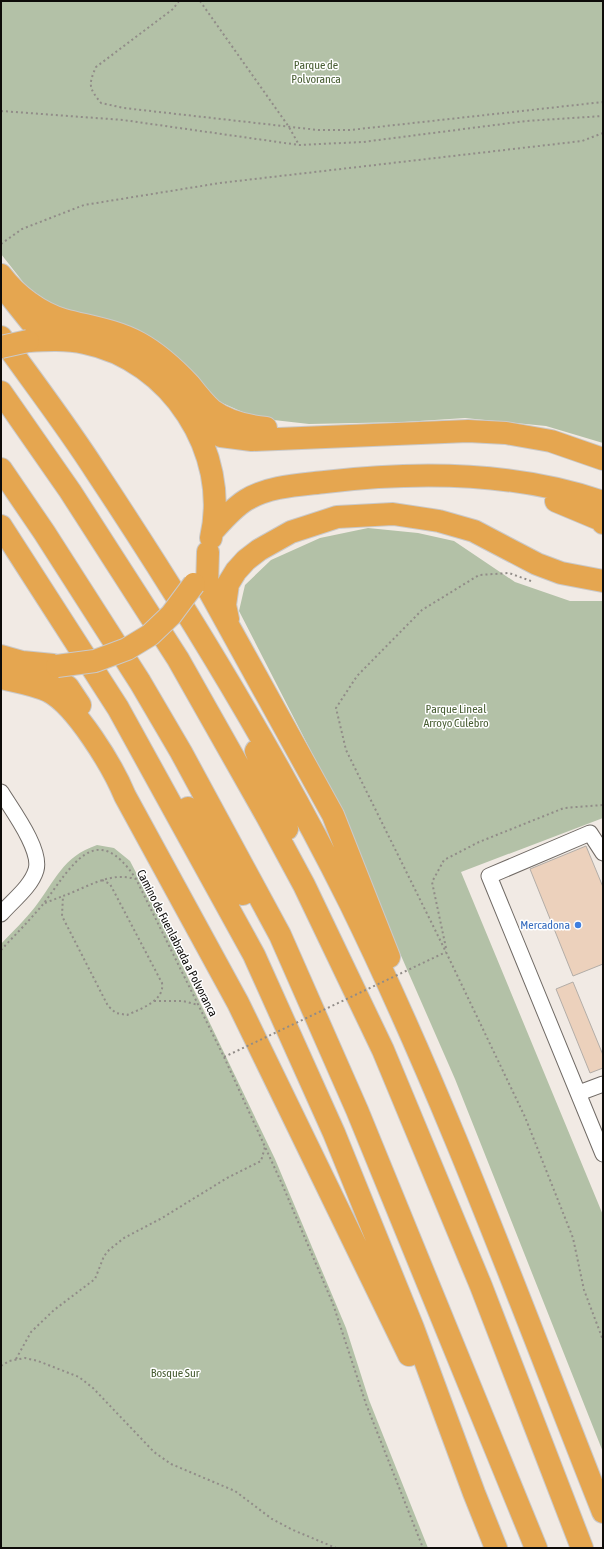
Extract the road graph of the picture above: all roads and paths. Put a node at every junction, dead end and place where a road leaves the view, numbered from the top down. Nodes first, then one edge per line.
1 (179, 1) edge
2 (200, 1) edge
3 (603, 102) edge
4 (1, 111) edge
5 (603, 116) edge
6 (289, 127) junction
7 (603, 133) edge
8 (299, 145) junction
9 (1, 244) edge
10 (1, 275) edge
11 (1, 283) edge
12 (1, 337) edge
13 (54, 339) junction
14 (1, 347) edge
15 (1, 392) edge
16 (194, 422) junction
17 (335, 438) junction
18 (603, 459) edge
19 (1, 468) edge
20 (438, 477) junction
21 (603, 502) edge
22 (603, 523) edge
23 (1, 526) edge
24 (210, 542) junction
25 (603, 581) edge
26 (536, 582) dead end
27 (200, 633) junction
28 (232, 634) junction
29 (1, 656) edge
30 (48, 665) junction
31 (1, 678) edge
32 (118, 708) junction
33 (117, 777) junction
34 (1, 792) edge
35 (603, 805) edge
36 (603, 853) edge
37 (136, 879) junction
38 (102, 880) junction
39 (304, 885) junction
40 (63, 896) junction
41 (44, 903) junction
42 (1, 914) edge
43 (1, 950) edge
44 (446, 952) junction
45 (307, 997) junction
46 (154, 1001) junction
47 (198, 1005) junction
48 (422, 1056) junction
49 (224, 1057) junction
50 (603, 1084) edge
51 (579, 1094) junction
52 (265, 1147) junction
53 (602, 1149) edge
54 (603, 1340) edge
55 (16, 1359) junction
56 (1, 1366) edge
57 (474, 1493) junction
58 (603, 1512) edge
59 (336, 1548) edge
60 (423, 1548) edge
61 (496, 1548) edge
62 (536, 1548) edge
63 (582, 1548) edge

1 - 6 path
2 - 6 path
3 - 6 path
4 - 8 path
5 - 8 path
6 - 8 path
7 - 9 path
10 - 17 highway
11 - 13 highway
12 - 27 highway
13 - 14 highway, bridge
13 - 16 highway
15 - 39 highway
16 - 17 highway
16 - 24 highway
17 - 18 highway
19 - 45 highway
20 - 21 highway
20 - 22 highway
20 - 24 highway
23 - 32 highway
24 - 28 highway
24 - 30 highway, bridge
25 - 28 highway
26 - 44 path
27 - 39 highway
27 - 48 highway
28 - 48 highway
29 - 30 highway
30 - 33 highway
31 - 33 highway
32 - 45 highway
32 - 57 highway
33 - 57 highway
34 - 42 street
35 - 44 path
36 - 51 street
37 - 38 path
37 - 41 path, Camino de Fuenlabrada a Polvoranca
37 - 47 path, Camino de Fuenlabrada a Polvoranca
38 - 40 path
38 - 46 path
39 - 63 highway
40 - 41 path
40 - 46 path
41 - 43 path, Camino de Fuenlabrada a Polvoranca
44 - 49 path, bridge
44 - 54 path
45 - 62 highway
46 - 47 path
47 - 49 path, Camino de Fuenlabrada a Polvoranca
48 - 58 highway
49 - 52 path, Camino de Fuenlabrada a Polvoranca
50 - 51 street
51 - 53 street
52 - 55 path
52 - 60 path, Camino de Fuenlabrada a Polvoranca
55 - 56 path
55 - 59 path
57 - 61 highway

